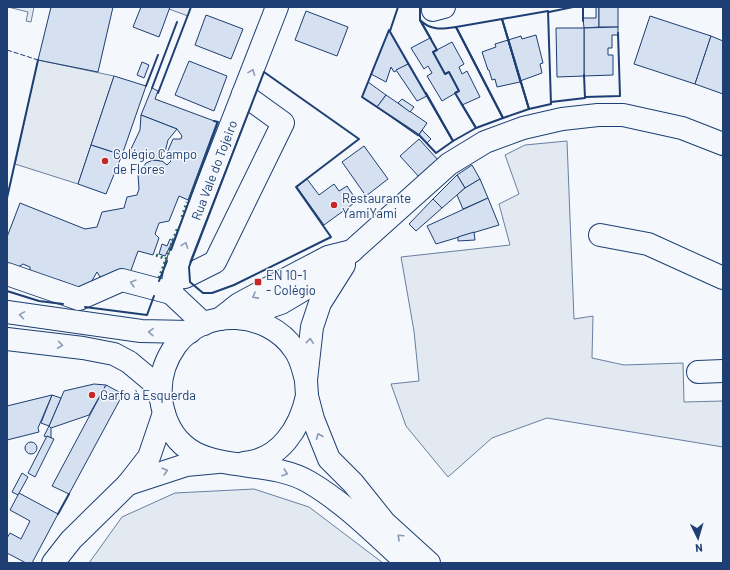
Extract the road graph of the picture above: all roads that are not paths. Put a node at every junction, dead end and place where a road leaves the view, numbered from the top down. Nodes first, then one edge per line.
1 (277, 7) edge
2 (243, 94) junction
3 (723, 144) edge
4 (600, 235) dead end
5 (353, 250) junction
6 (7, 274) edge
7 (723, 278) edge
8 (172, 286) junction
9 (7, 312) edge
10 (213, 323) junction
11 (7, 339) edge
12 (723, 371) edge
13 (698, 372) dead end
14 (306, 388) junction
15 (163, 406) junction
16 (225, 463) junction
17 (128, 484) junction
18 (53, 563) edge
19 (407, 563) edge
20 (429, 563) edge

2 -> 1 main road, Rua Vale do Tojeiro
8 -> 2 main road, Rua Vale do Tojeiro
2 - 8 main road
3 - 5 main road
4 - 7 main road
5 -> 10 main road
14 -> 5 main road
8 -> 6 main road
8 - 10 main road
10 -> 9 main road
10 - 14 main road
10 - 15 main road
11 -> 15 main road
12 - 13 main road
14 - 16 main road
20 -> 14 main road
15 - 16 main road
15 - 17 main road
17 -> 16 main road
16 -> 19 main road
17 - 18 main road

